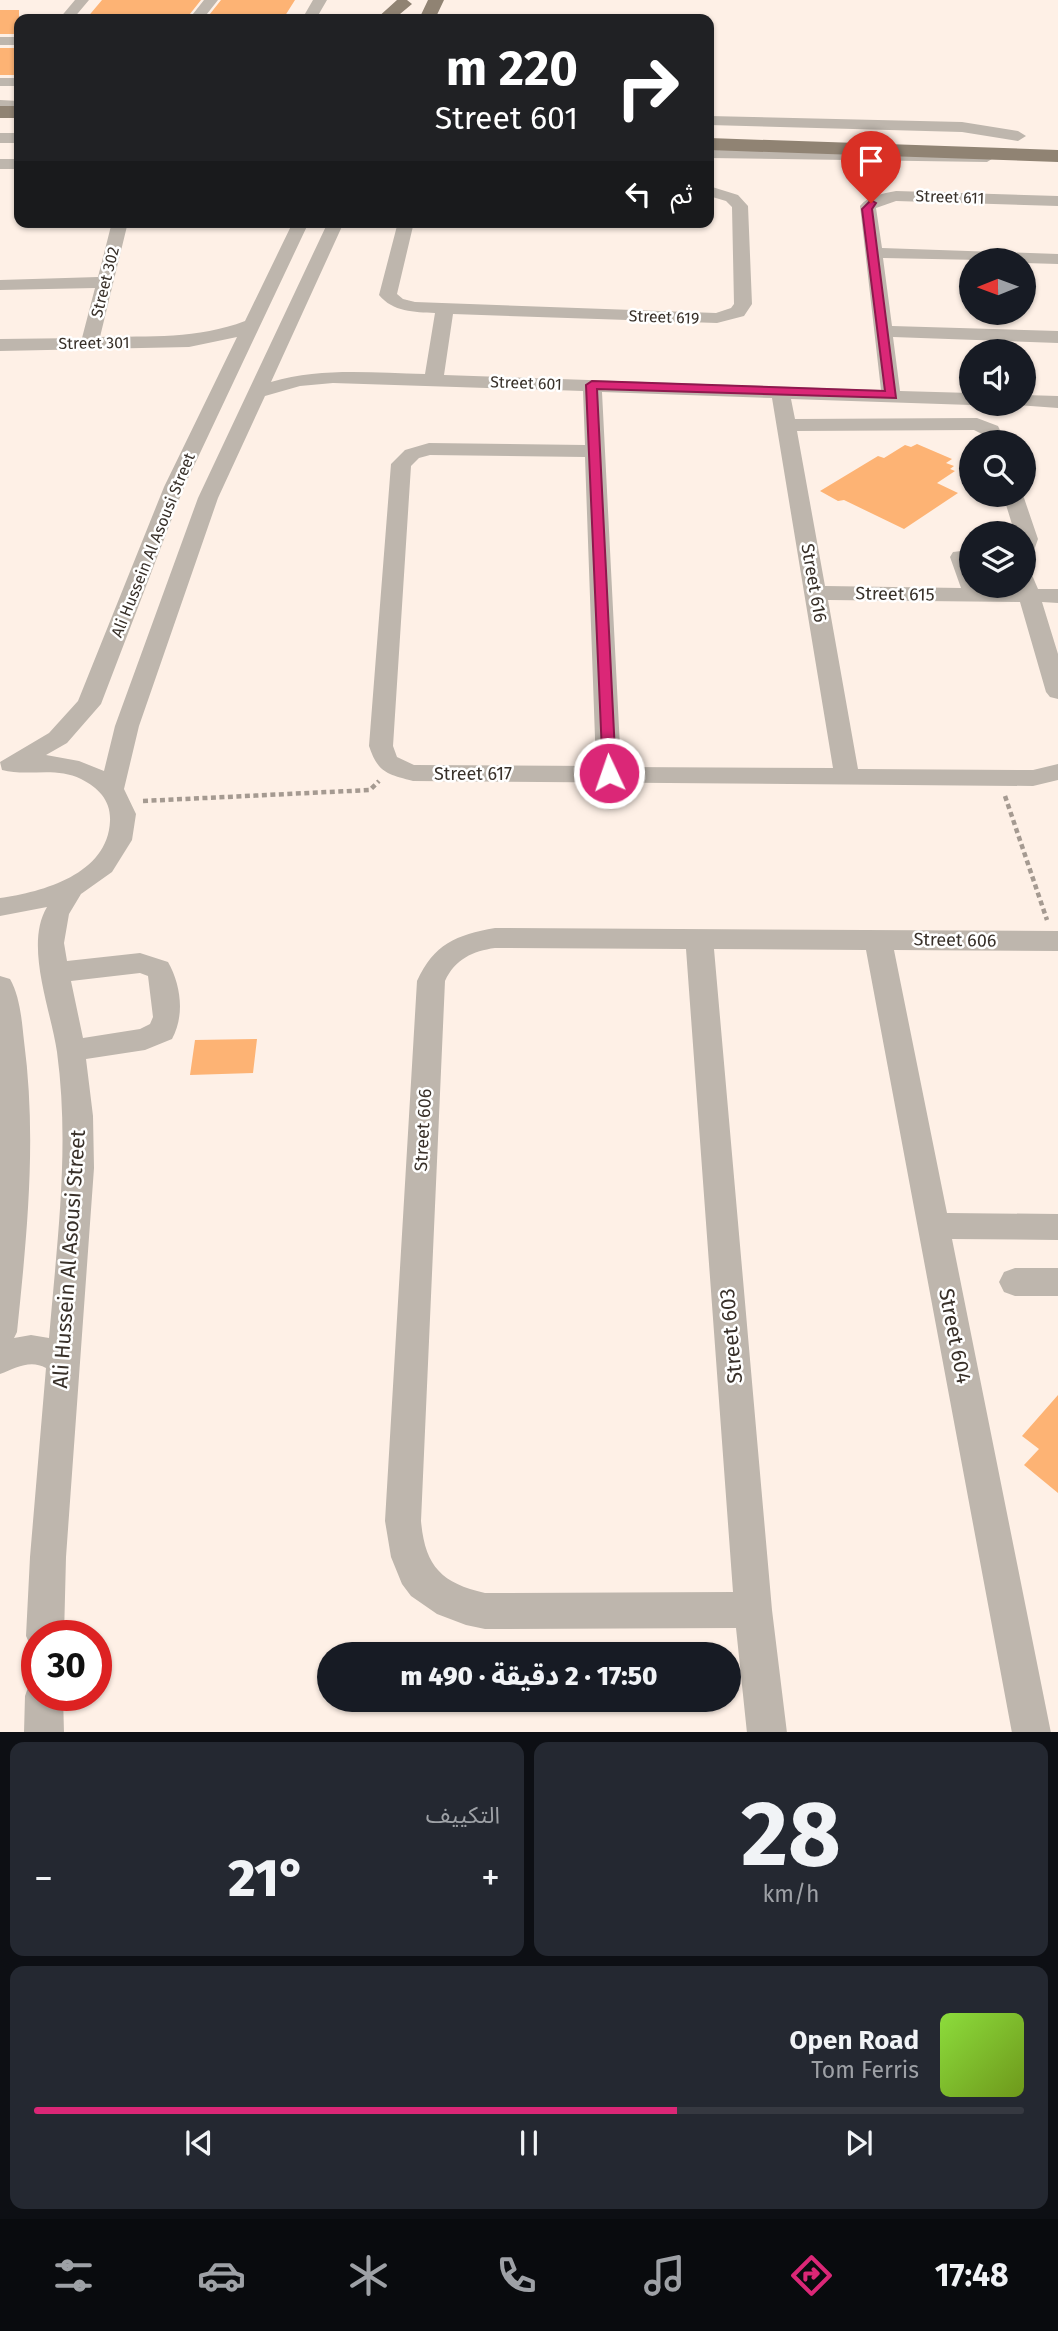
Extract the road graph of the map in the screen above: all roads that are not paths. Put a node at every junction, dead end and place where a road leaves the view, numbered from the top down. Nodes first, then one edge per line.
1 (82, 0) edge
2 (211, 0) edge
3 (70, 14) edge
4 (200, 14) edge
5 (714, 120) edge
6 (714, 128) edge
7 (1058, 137) edge
8 (714, 144) edge
9 (1020, 145) junction
10 (714, 153) edge
11 (1058, 156) edge
12 (714, 193) edge
13 (1058, 201) edge
14 (118, 228) edge
15 (298, 228) edge
16 (334, 228) edge
17 (344, 228) edge
18 (404, 228) edge
19 (327, 244) junction
20 (872, 253) junction
21 (1058, 259) edge
22 (105, 282) junction
23 (0, 285) edge
24 (446, 308) junction
25 (253, 324) junction
26 (883, 331) junction
27 (1058, 337) edge
28 (189, 341) junction
29 (90, 342) junction
30 (0, 345) edge
31 (275, 354) junction
32 (233, 367) junction
33 (333, 377) junction
34 (434, 379) junction
35 (592, 385) junction
36 (780, 391) junction
37 (258, 392) junction
38 (814, 392) junction
39 (891, 395) junction
40 (959, 398) edge
41 (1036, 401) edge
42 (1058, 402) edge
43 (820, 424) junction
44 (786, 425) junction
45 (991, 430) edge
46 (593, 451) junction
47 (937, 557) dead end
48 (959, 557) edge
49 (1036, 590) edge
50 (815, 593) junction
51 (959, 596) edge
52 (1058, 596) edge
53 (1029, 598) edge
54 (1058, 692) edge
55 (6, 765) edge
56 (1058, 772) edge
57 (609, 773) junction
58 (847, 775) junction
59 (116, 795) junction
60 (71, 889) junction
61 (0, 907) edge
62 (699, 939) junction
63 (878, 939) junction
64 (1056, 941) edge
65 (55, 973) junction
66 (0, 986) edge
67 (71, 1051) junction
68 (934, 1226) junction
69 (1058, 1227) edge
70 (1015, 1282) dead end
71 (1058, 1282) edge
72 (0, 1332) edge
73 (0, 1359) edge
74 (62, 1360) junction
75 (753, 1609) junction
76 (46, 1620) edge
77 (44, 1711) edge
78 (44, 1732) edge
79 (767, 1732) edge
80 (1032, 1732) edge

1 - 3 street
2 - 4 street
5 - 9 street
6 - 9 main road
7 - 9 main road
8 - 9 main road
9 - 10 street
9 - 11 main road
12 - 24 street, Street 619
13 - 20 street, Street 611
14 - 22 street, Street 302
15 - 25 street, Ali Hussein Al Asousi Street
16 - 19 street, Ali Hussein Al Asousi Street
17 - 19 street
18 - 24 street, Street 619
19 - 31 street, Ali Hussein Al Asousi Street
20 - 21 street
20 - 26 street, Street 611
22 - 23 street
22 - 29 street, Street 302
24 - 34 street
25 - 28 street, Street 301
25 - 32 street, Ali Hussein Al Asousi Street
26 - 27 street
26 - 39 street, Street 611
28 - 29 street, Street 301
28 - 32 street, Street 301
29 - 30 street, Street 301
31 - 33 street, Street 601
31 - 37 street, Ali Hussein Al Asousi Street
32 - 55 street, Ali Hussein Al Asousi Street
33 - 34 street, Street 601
33 - 37 street, Street 601
34 - 35 street, Street 601
35 - 36 street, Street 601
35 - 46 street
36 - 38 street, Street 601
36 - 44 street, Street 616
37 - 59 street, Ali Hussein Al Asousi Street
38 - 39 street, Street 601
38 - 43 street
39 - 40 street, Street 601
41 - 42 street
43 - 44 street
43 - 45 street
44 - 50 street, Street 616
46 - 57 street
46 - 57 street, Street 617
47 - 48 street
49 - 52 street, Street 615
50 - 51 street, Street 615
50 - 58 street, Street 616
53 - 54 street
55 - 59 street
56 - 58 street, Street 617
57 - 58 street, Street 617
59 - 60 street
60 - 61 street
60 - 65 street, Ali Hussein Al Asousi Street
62 - 63 street, Street 606
62 - 75 street, Street 603
62 - 75 street, Street 606
63 - 64 street, Street 606
63 - 68 street, Street 604
65 - 67 street, Ali Hussein Al Asousi Street
65 - 67 street
66 - 72 street
67 - 74 street, Ali Hussein Al Asousi Street
68 - 69 street
68 - 80 street, Street 604
70 - 71 street
73 - 74 street
74 - 76 street, Ali Hussein Al Asousi Street
75 - 79 street, Street 603
77 - 78 street

